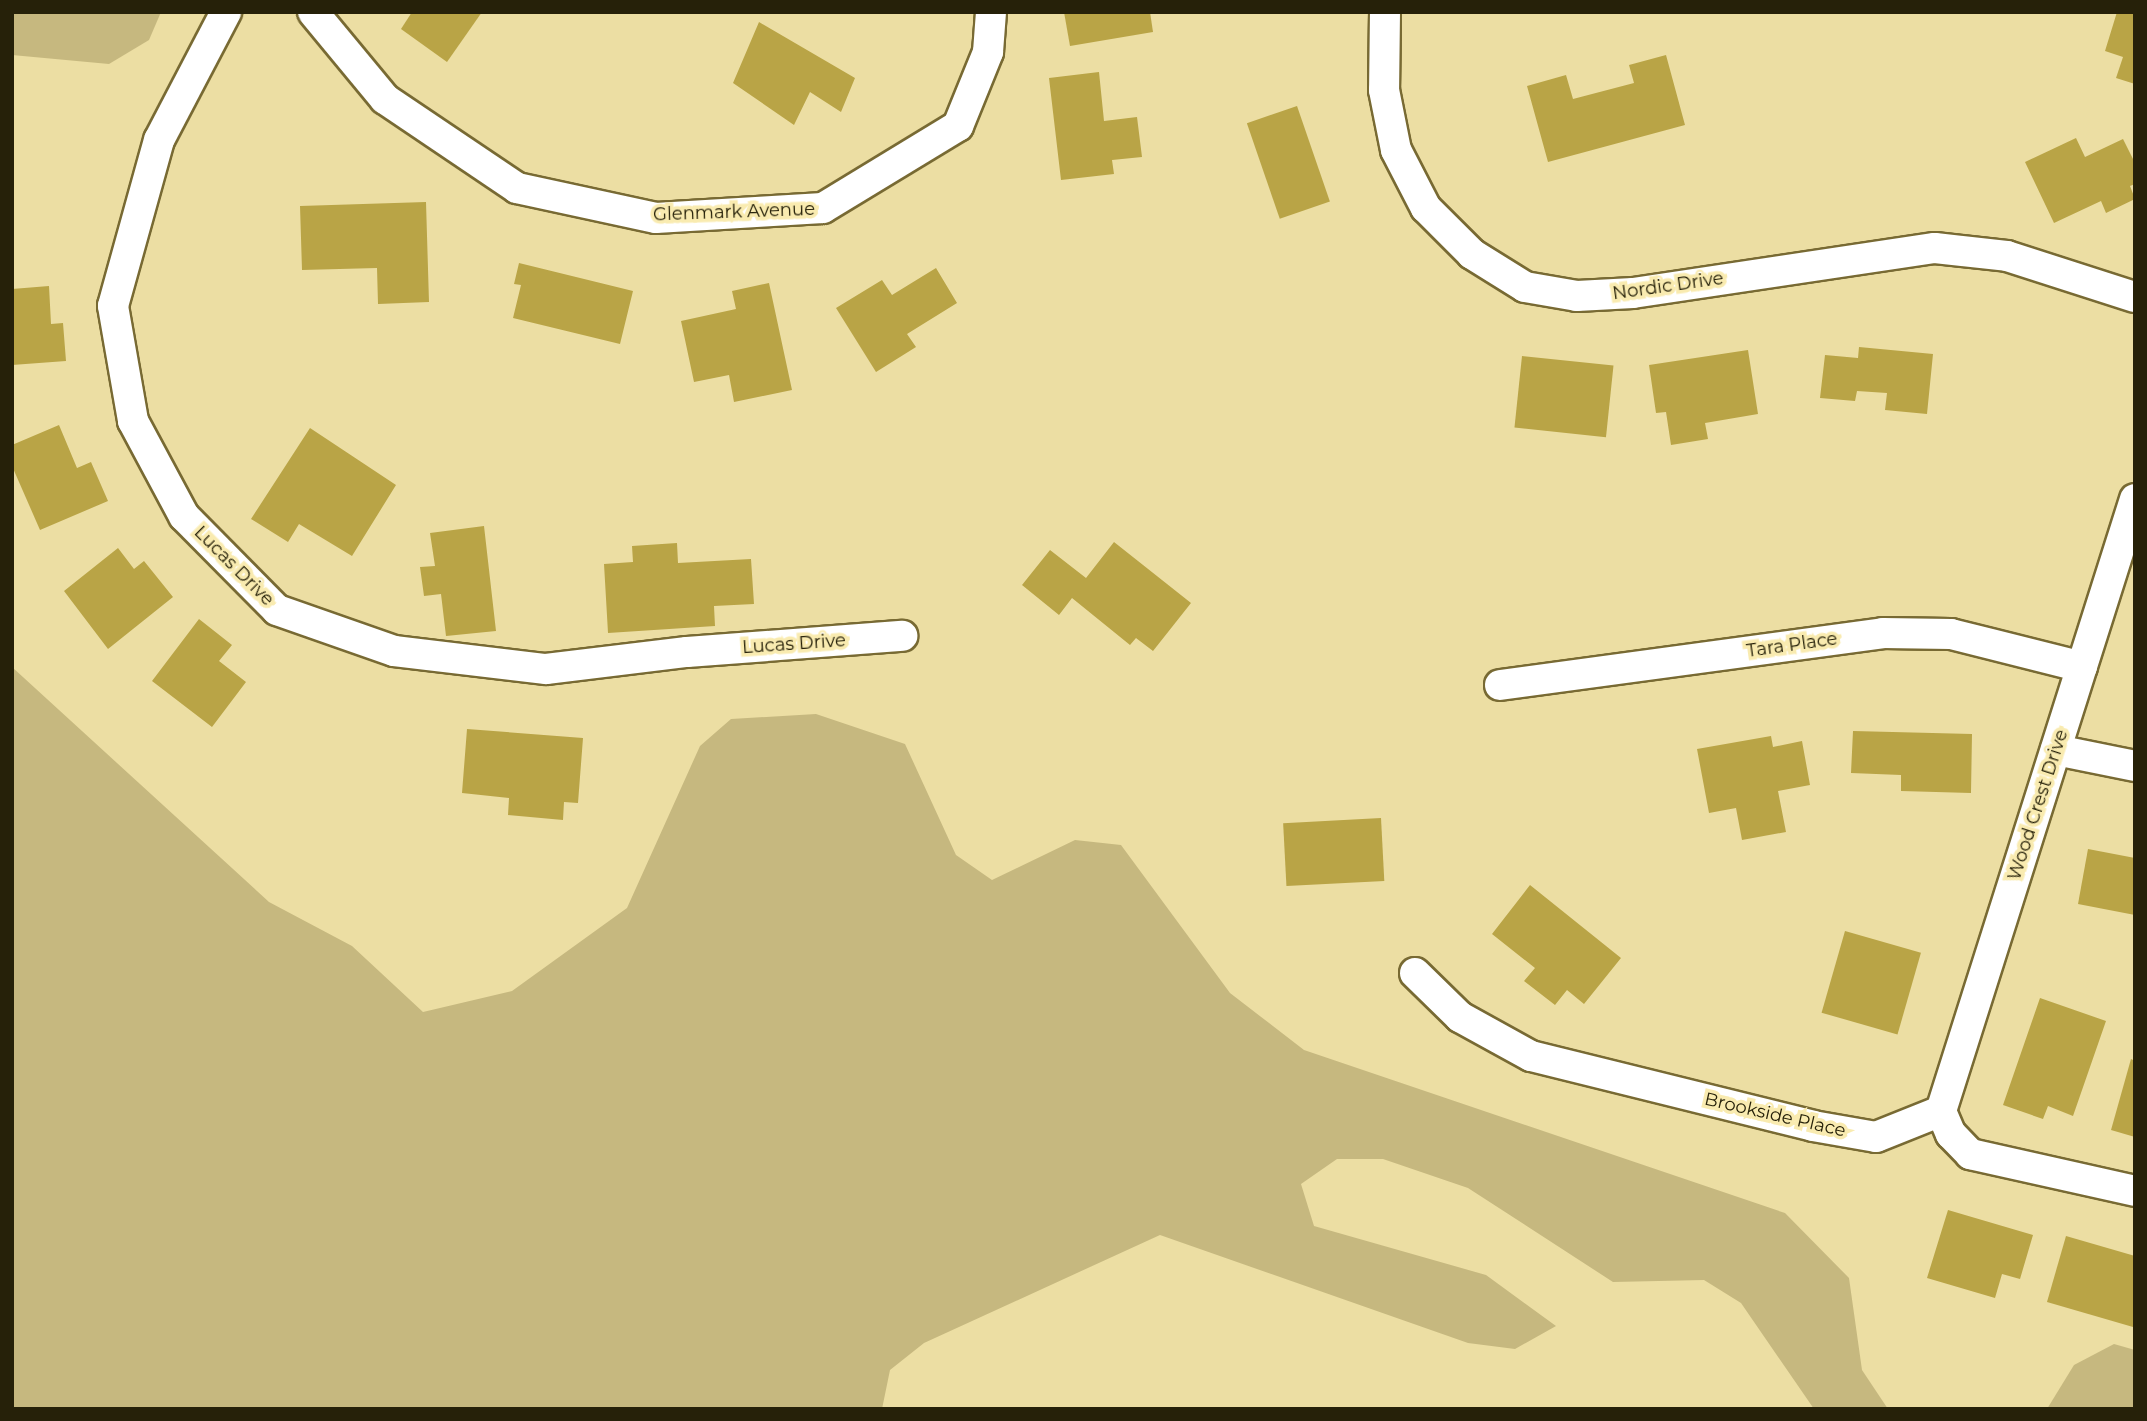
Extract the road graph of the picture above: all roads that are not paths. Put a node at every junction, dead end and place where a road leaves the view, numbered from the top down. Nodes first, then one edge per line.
1 (226, 12) edge
2 (313, 12) edge
3 (991, 12) edge
4 (1385, 12) edge
5 (2135, 297) edge
6 (2135, 499) edge
7 (902, 636) dead end
8 (2082, 667) junction
9 (1500, 684) dead end
10 (2056, 750) junction
11 (2135, 766) edge
12 (1415, 973) dead end
13 (1941, 1111) junction
14 (2135, 1191) edge

1 - 7 street, Lucas Drive
2 - 3 street, Glenmark Avenue
4 - 5 street, Nordic Drive
6 - 8 street, Wood Crest Drive
8 - 9 street, Tara Place
8 - 10 street, Wood Crest Drive
10 - 11 street
10 - 13 street, Wood Crest Drive
12 - 13 street, Brookside Place
13 - 14 street

